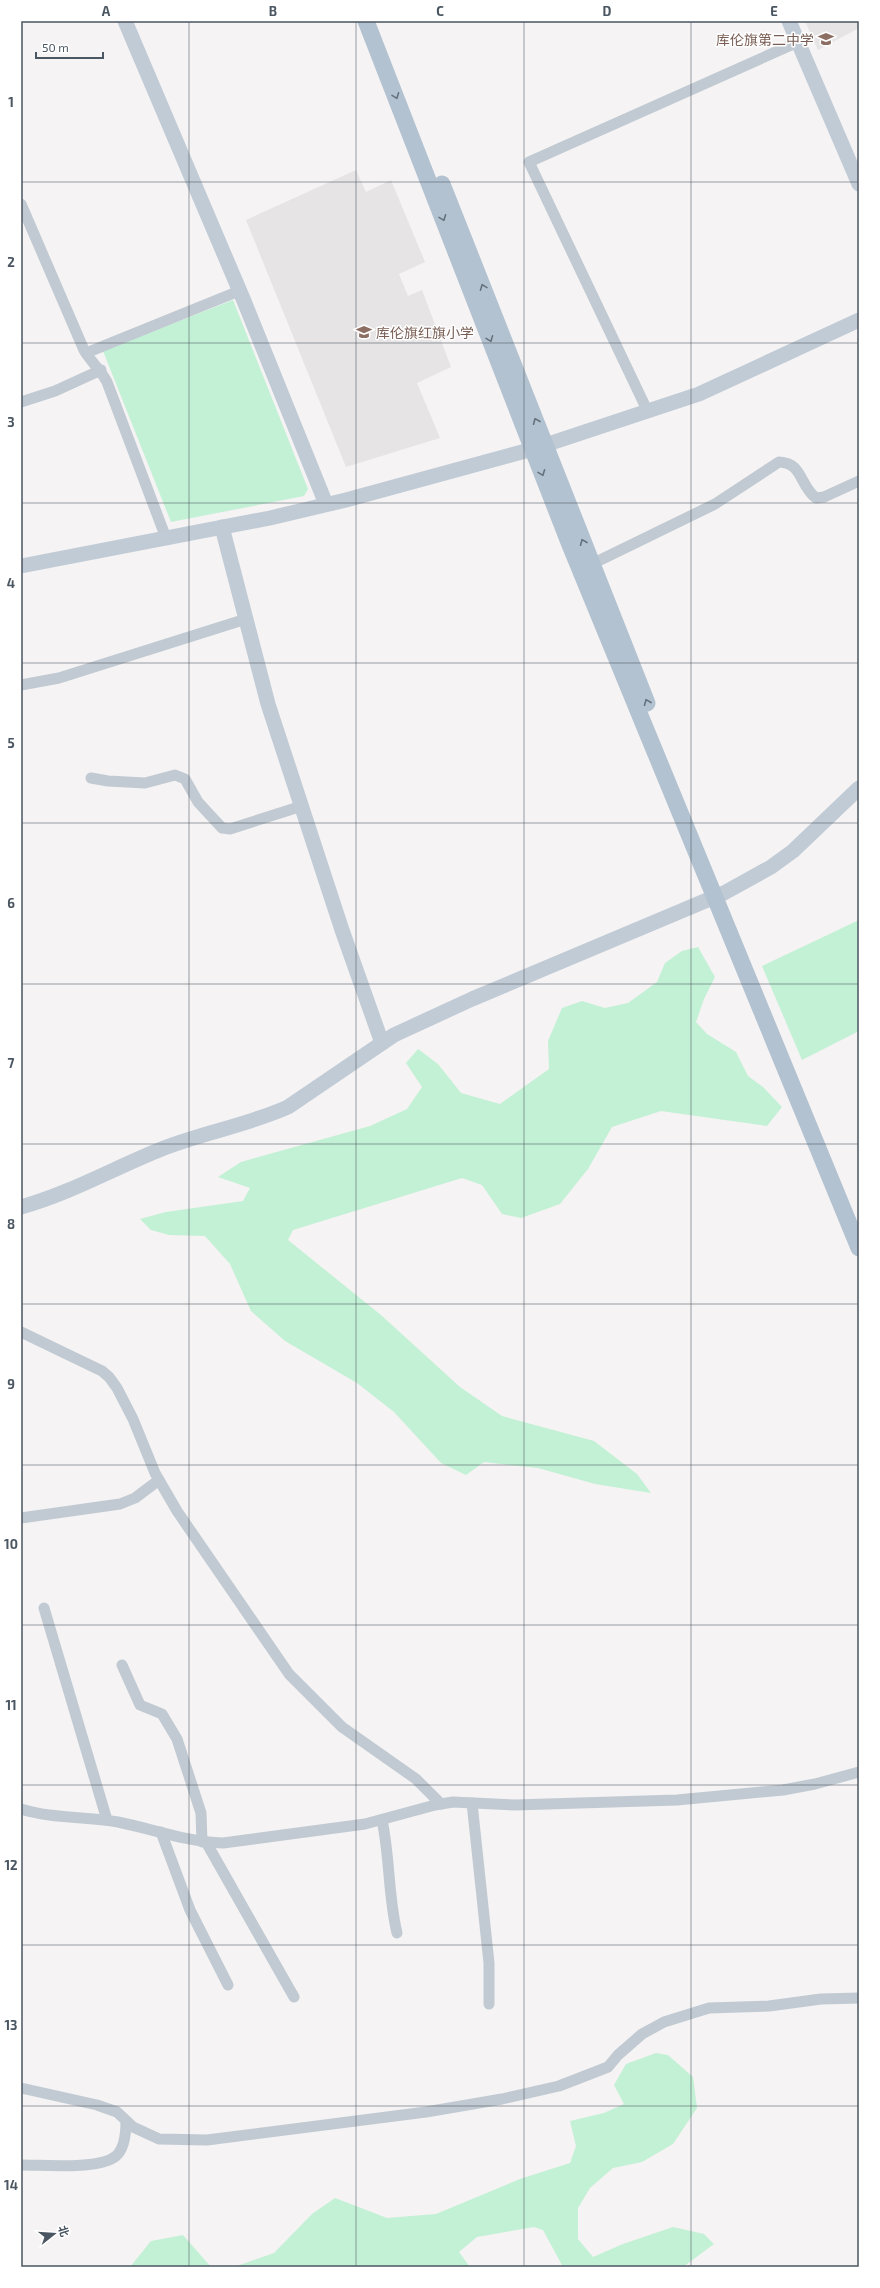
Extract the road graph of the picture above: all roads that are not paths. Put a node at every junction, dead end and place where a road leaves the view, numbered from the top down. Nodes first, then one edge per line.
1 (124, 21) edge
2 (366, 21) edge
3 (379, 21) edge
4 (789, 21) edge
5 (798, 42) junction
6 (859, 184) edge
7 (21, 204) edge
8 (239, 290) junction
9 (859, 320) edge
10 (86, 353) junction
11 (101, 370) junction
12 (21, 402) edge
13 (648, 412) junction
14 (539, 447) junction
15 (859, 481) edge
16 (326, 504) junction
17 (222, 527) junction
18 (166, 538) junction
19 (592, 564) junction
20 (21, 566) edge
21 (246, 619) junction
22 (21, 685) edge
23 (91, 778) dead end
24 (859, 788) edge
25 (302, 806) junction
26 (719, 895) junction
27 (382, 1043) junction
28 (21, 1207) edge
29 (859, 1221) edge
30 (859, 1248) edge
31 (21, 1332) edge
32 (159, 1480) junction
33 (21, 1518) edge
34 (44, 1608) dead end
35 (122, 1665) dead end
36 (859, 1772) edge
37 (472, 1803) junction
38 (441, 1804) junction
39 (21, 1809) edge
40 (107, 1820) junction
41 (382, 1820) junction
42 (161, 1832) junction
43 (204, 1842) junction
44 (398, 1933) dead end
45 (228, 1985) dead end
46 (294, 1998) dead end
47 (859, 1998) edge
48 (489, 2004) dead end
49 (21, 2088) edge
50 (126, 2121) junction
51 (21, 2165) edge

1 - 8 street
2 -> 14 main road
14 -> 3 main road
4 - 5 street
5 - 6 street
5 - 13 street
7 - 10 street
8 - 10 street
8 - 16 street
9 - 13 street
10 - 11 street
11 - 12 street
11 - 18 street
13 - 14 street
14 - 16 street
19 -> 14 main road
14 -> 26 main road
15 - 19 street
16 - 17 street
17 - 18 street
17 - 21 street
18 - 20 street
26 -> 19 main road
21 - 22 street
21 - 25 street
23 - 25 street
24 - 26 street
25 - 27 street
26 - 27 street
26 - 29 main road
26 - 30 main road
27 - 28 street
31 - 32 street
32 - 33 street
32 - 38 street
34 - 40 street
35 - 43 street
36 - 37 street
37 - 38 street
37 - 48 street
38 - 41 street
39 - 40 street
40 - 42 street
41 - 43 street
41 - 44 street
42 - 43 street
42 - 45 street
43 - 46 street
47 - 50 street
49 - 50 street
50 - 51 street

